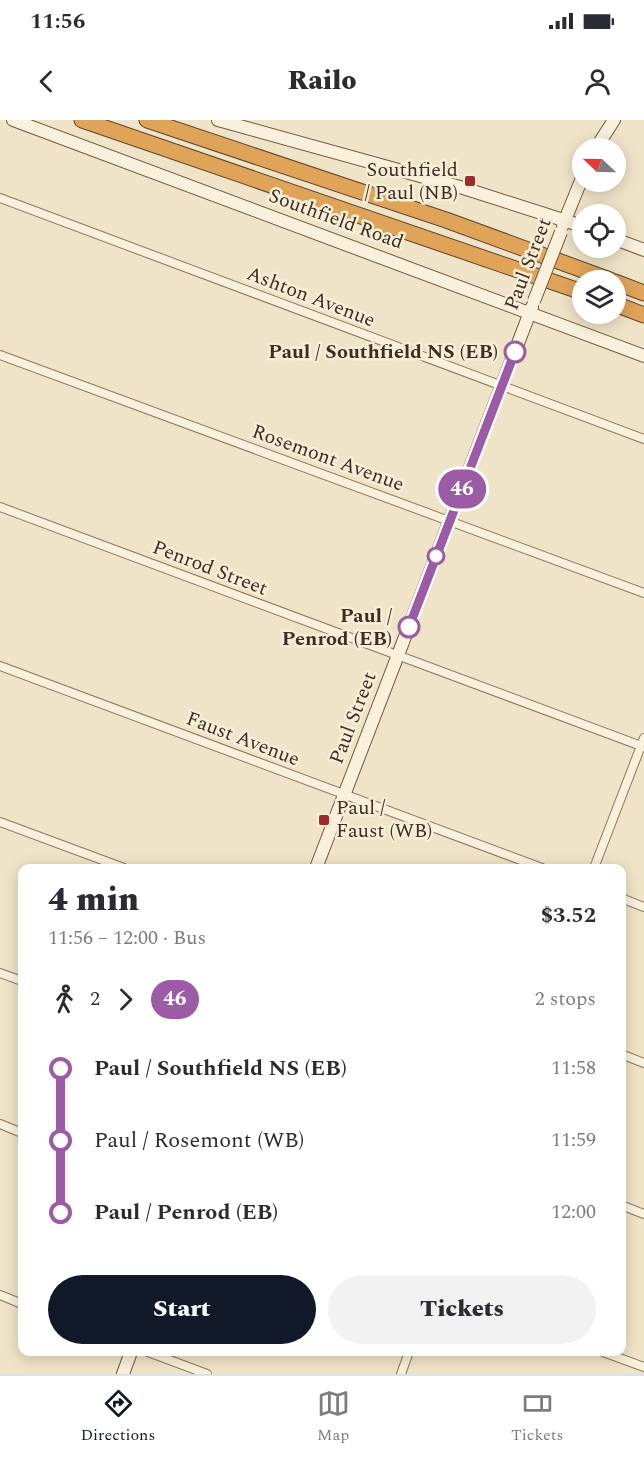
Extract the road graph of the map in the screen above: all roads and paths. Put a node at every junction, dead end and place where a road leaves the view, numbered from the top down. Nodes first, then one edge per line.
1 (13, 120) edge
2 (82, 120) edge
3 (147, 120) edge
4 (218, 120) edge
5 (614, 120) edge
6 (602, 138) edge
7 (576, 192) edge
8 (0, 198) edge
9 (566, 219) junction
10 (572, 222) edge
11 (626, 243) edge
12 (644, 250) edge
13 (583, 270) edge
14 (626, 286) edge
15 (572, 289) edge
16 (644, 293) edge
17 (532, 307) junction
18 (626, 308) edge
19 (644, 315) edge
20 (0, 355) edge
21 (644, 357) edge
22 (501, 386) junction
23 (644, 439) edge
24 (0, 507) edge
25 (450, 520) junction
26 (644, 593) edge
27 (398, 656) junction
28 (0, 666) edge
29 (643, 744) edge
30 (345, 795) junction
31 (0, 822) edge
32 (113, 864) edge
33 (318, 864) edge
34 (531, 864) edge
35 (596, 864) edge
36 (626, 900) edge
37 (644, 907) edge
38 (0, 973) edge
39 (18, 980) edge
40 (626, 1056) edge
41 (644, 1063) edge
42 (0, 1124) edge
43 (18, 1131) edge
44 (626, 1207) edge
45 (644, 1214) edge
46 (0, 1295) edge
47 (18, 1302) edge
48 (130, 1356) edge
49 (159, 1356) edge
50 (408, 1356) edge
51 (614, 1356) edge
52 (644, 1367) edge
53 (123, 1374) edge
54 (207, 1374) edge
55 (401, 1374) edge

1 - 17 main road, Southfield Road
2 - 15 highway
3 - 13 highway
4 - 9 main road
5 - 6 main road
7 - 9 main road, Paul Street
8 - 22 street, Ashton Avenue
9 - 10 main road
9 - 17 main road, Paul Street, bridge
11 - 12 main road
14 - 16 highway
17 - 21 main road, Southfield Road
17 - 22 main road, Paul Street
18 - 19 highway
20 - 25 street, Rosemont Avenue
22 - 23 street, Ashton Avenue
22 - 25 main road, Paul Street
24 - 27 street, Penrod Street
25 - 26 street, Rosemont Avenue
25 - 27 main road, Paul Street
27 - 29 street, Penrod Street
27 - 30 main road, Paul Street
28 - 30 street, Faust Avenue
29 - 35 street
30 - 33 main road, Paul Street
30 - 34 street, Faust Avenue
31 - 32 street
36 - 37 street
38 - 39 street
40 - 41 street
42 - 43 street
44 - 45 street
46 - 47 street
48 - 53 main road
49 - 54 street
50 - 55 street
51 - 52 street

